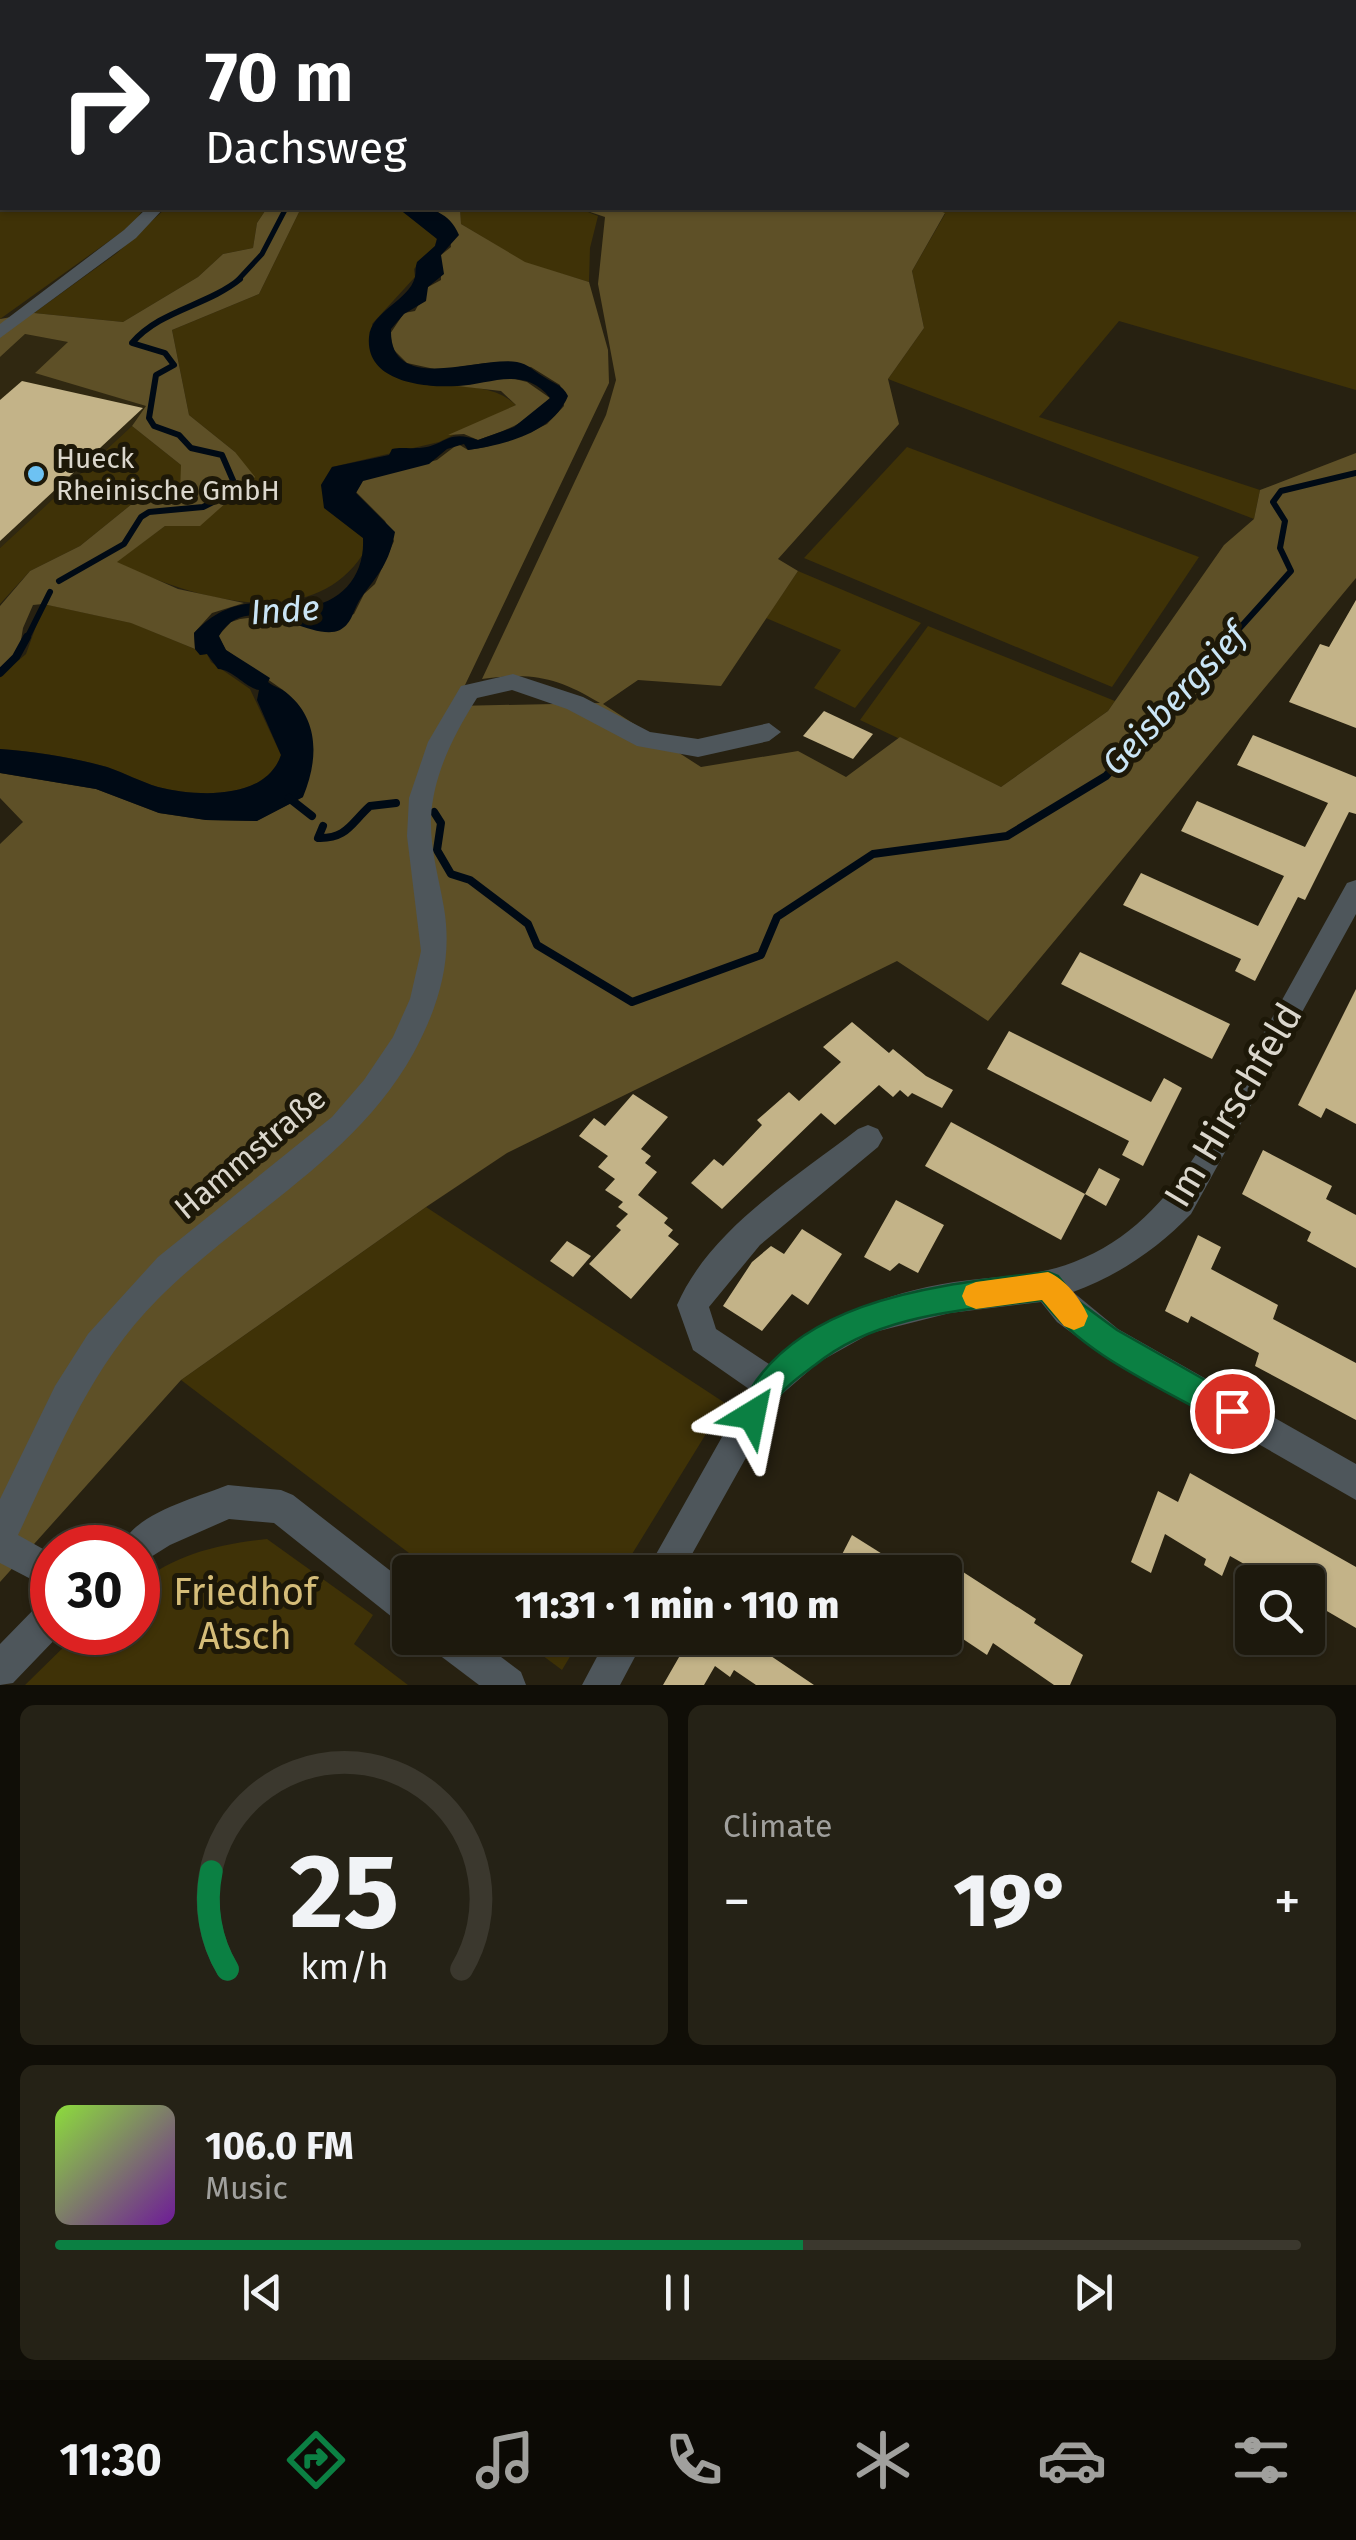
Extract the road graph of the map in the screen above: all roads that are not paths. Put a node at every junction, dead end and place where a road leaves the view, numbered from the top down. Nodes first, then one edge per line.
1 (154, 210) edge
2 (0, 333) edge
3 (769, 732) dead end
4 (1356, 890) edge
5 (868, 1138) dead end
6 (1048, 1286) junction
7 (770, 1384) junction
8 (1356, 1483) edge
9 (160, 1532) edge
10 (0, 1540) edge
11 (673, 1555) edge
12 (30, 1559) edge
13 (392, 1594) edge
14 (30, 1639) edge
15 (469, 1655) edge
16 (617, 1655) edge
17 (0, 1670) edge
18 (508, 1685) edge
19 (600, 1685) edge

1 - 2 street
3 - 10 street, Hammstraße
4 - 6 street, Im Hirschfeld
5 - 7 street
6 - 7 street, Im Hirschfeld
6 - 8 street
7 - 11 street, Im Hirschfeld
9 - 13 street
10 - 12 street
14 - 17 street
15 - 18 street
16 - 19 street

